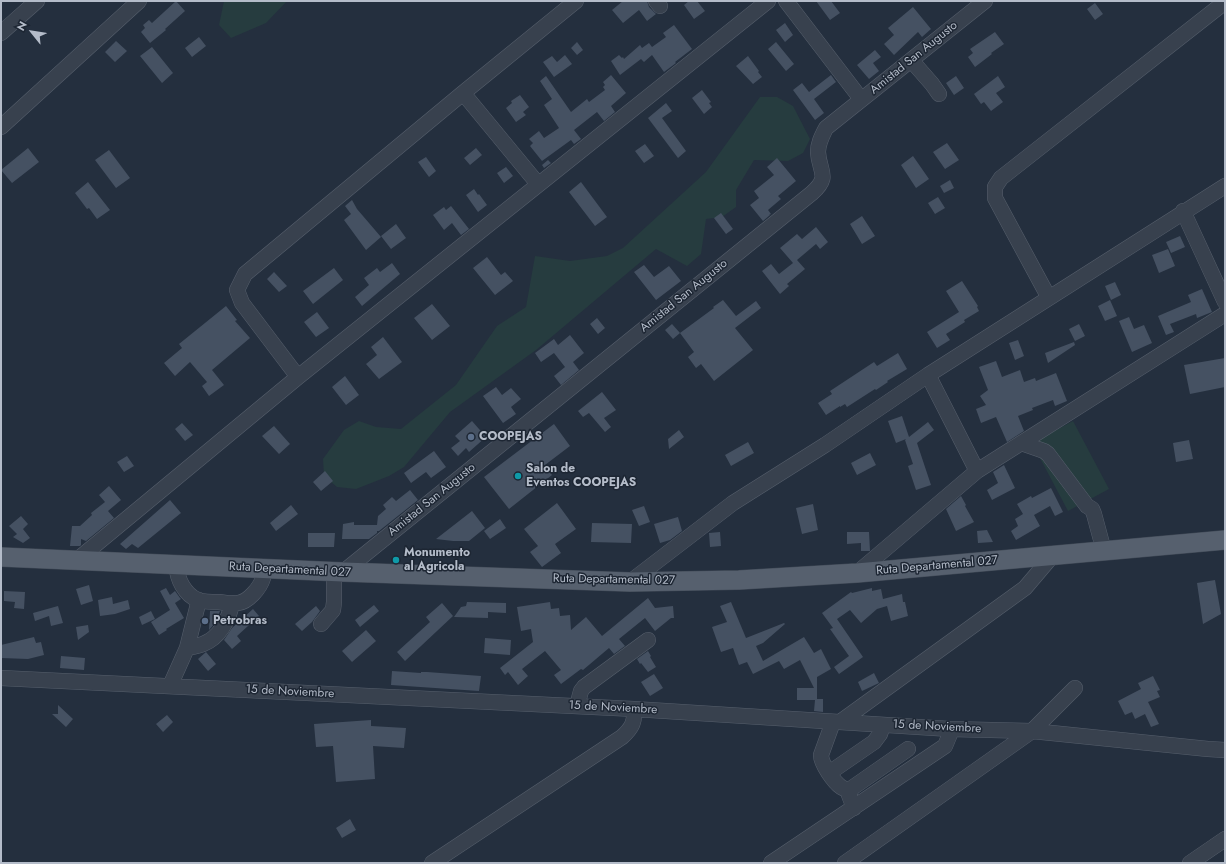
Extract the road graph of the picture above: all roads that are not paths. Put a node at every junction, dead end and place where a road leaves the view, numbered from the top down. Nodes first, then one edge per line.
1 (37, 1) edge
2 (139, 1) edge
3 (576, 1) edge
4 (768, 1) edge
5 (786, 1) edge
6 (985, 1) edge
7 (1225, 2) edge
8 (1, 33) edge
9 (911, 60) junction
10 (462, 93) junction
11 (939, 94) dead end
12 (861, 100) junction
13 (1, 127) edge
14 (538, 184) junction
15 (1225, 186) edge
16 (1183, 211) junction
17 (1049, 298) junction
18 (1225, 302) edge
19 (1225, 314) edge
20 (928, 375) junction
21 (298, 377) junction
22 (1021, 443) junction
23 (977, 471) junction
24 (1225, 540) edge
25 (1104, 551) junction
26 (1053, 555) junction
27 (1, 557) edge
28 (77, 560) junction
29 (177, 565) junction
30 (264, 569) junction
31 (338, 572) junction
32 (857, 573) junction
33 (630, 582) junction
34 (199, 600) junction
35 (232, 603) junction
36 (321, 624) dead end
37 (648, 640) dead end
38 (187, 648) junction
39 (1, 678) edge
40 (170, 686) junction
41 (1075, 688) dead end
42 (577, 706) junction
43 (634, 709) junction
44 (837, 722) junction
45 (883, 725) junction
46 (950, 729) junction
47 (1032, 731) junction
48 (908, 748) dead end
49 (1225, 750) edge
50 (829, 773) junction
51 (850, 791) junction
52 (854, 808) junction
53 (1225, 839) edge
54 (432, 863) edge
55 (771, 863) edge
56 (845, 863) edge
57 (1190, 863) edge

1 - 8 street
2 - 13 street
3 - 10 street
4 - 14 street
5 - 12 street
6 - 9 street, Amistad San Augusto
7 - 17 street
9 - 11 street
9 - 12 street, Amistad San Augusto
10 - 14 street
10 - 21 street
12 - 31 street, Amistad San Augusto
14 - 21 street
15 - 16 street
16 - 17 street
16 - 18 street
17 - 20 street
19 - 22 street
20 - 23 street
20 - 33 street
21 - 28 street
22 - 23 street
22 - 25 street
23 - 32 street
24 - 25 main road, Ruta Departamental 027
25 - 26 main road, Ruta Departamental 027
26 - 32 main road, Ruta Departamental 027
26 - 44 street
27 - 28 main road, Ruta Departamental 027
28 - 29 main road, Ruta Departamental 027
29 - 30 main road, Ruta Departamental 027
29 - 34 street
30 - 31 main road, Ruta Departamental 027
30 - 35 street
31 - 33 main road, Ruta Departamental 027
31 - 36 street
32 - 33 main road, Ruta Departamental 027
34 - 35 street
34 - 38 street
35 - 38 street
37 - 42 street
38 - 40 street
39 - 40 street, 15 de Noviembre
40 - 42 street, 15 de Noviembre
41 - 47 street
42 - 43 street, 15 de Noviembre
43 - 44 street, 15 de Noviembre
43 - 54 street
44 - 45 street, 15 de Noviembre
44 - 50 street
45 - 46 street, 15 de Noviembre
45 - 50 street
46 - 47 street, 15 de Noviembre
46 - 52 street
47 - 49 street, 15 de Noviembre
47 - 56 street
48 - 51 street
50 - 51 street
51 - 52 street
52 - 55 street
53 - 57 street

